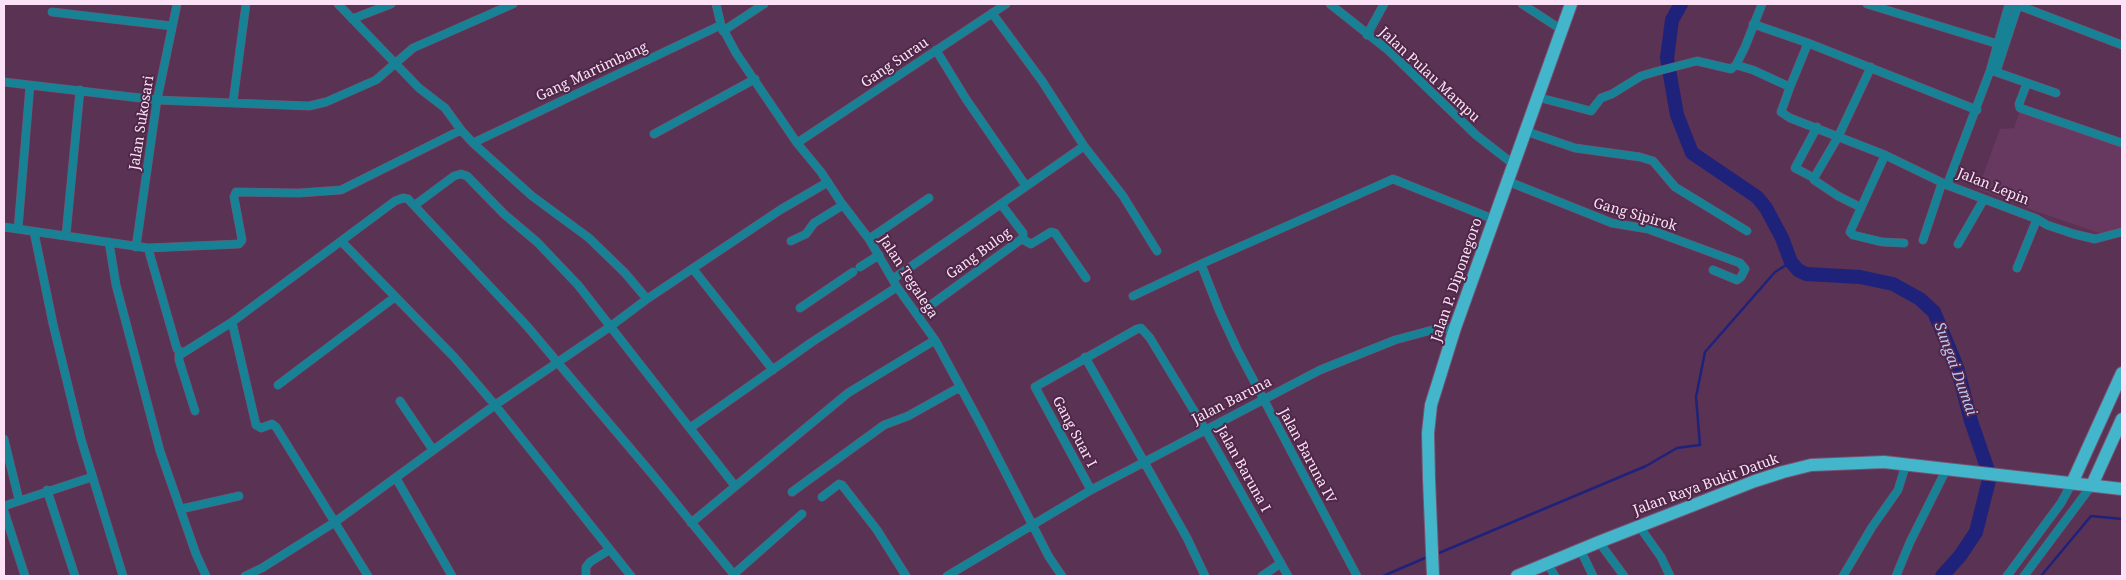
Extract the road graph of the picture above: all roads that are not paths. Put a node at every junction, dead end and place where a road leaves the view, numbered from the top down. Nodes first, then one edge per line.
1 (177, 4) edge
2 (246, 4) edge
3 (338, 4) edge
4 (391, 4) edge
5 (513, 4) edge
6 (716, 4) edge
7 (764, 4) edge
8 (1006, 4) edge
9 (1330, 4) edge
10 (1384, 4) edge
11 (1522, 4) edge
12 (1571, 4) edge
13 (1762, 4) edge
14 (1866, 4) edge
15 (2009, 4) edge
16 (2016, 4) edge
17 (52, 12) dead end
18 (992, 13) junction
19 (352, 19) junction
20 (1753, 24) junction
21 (172, 26) junction
22 (722, 28) junction
23 (1562, 30) junction
24 (1367, 35) junction
25 (1808, 43) junction
26 (1998, 44) junction
27 (2122, 46) edge
28 (936, 50) junction
29 (394, 64) junction
30 (1736, 65) junction
31 (1871, 67) junction
32 (755, 79) junction
33 (4, 82) edge
34 (2026, 83) junction
35 (30, 85) junction
36 (1790, 87) junction
37 (80, 90) junction
38 (2056, 93) dead end
39 (1537, 97) junction
40 (157, 100) junction
41 (233, 102) junction
42 (1977, 110) junction
43 (1817, 127) junction
44 (461, 130) junction
45 (1526, 131) junction
46 (654, 134) dead end
47 (1838, 136) junction
48 (473, 142) junction
49 (798, 142) junction
50 (2122, 143) edge
51 (1084, 146) junction
52 (1885, 155) junction
53 (1513, 164) junction
54 (1814, 178) junction
55 (1507, 181) junction
56 (828, 182) junction
57 (1944, 184) junction
58 (1026, 186) junction
59 (929, 198) dead end
60 (1984, 199) junction
61 (1002, 204) junction
62 (415, 205) junction
63 (843, 205) junction
64 (1860, 207) junction
65 (1493, 219) junction
66 (2037, 219) junction
67 (4, 228) edge
68 (18, 229) junction
69 (1747, 231) dead end
70 (34, 232) junction
71 (2122, 232) edge
72 (66, 235) junction
73 (869, 239) junction
74 (1022, 239) junction
75 (1923, 240) dead end
76 (791, 241) dead end
77 (109, 242) junction
78 (342, 242) junction
79 (1904, 243) dead end
80 (1958, 244) dead end
81 (136, 247) junction
82 (148, 248) junction
83 (1157, 251) dead end
84 (879, 255) junction
85 (1200, 264) junction
86 (2017, 268) dead end
87 (693, 269) junction
88 (1713, 270) dead end
89 (1086, 278) dead end
90 (893, 279) junction
91 (897, 287) junction
92 (1133, 296) dead end
93 (395, 297) junction
94 (647, 299) junction
95 (800, 308) dead end
96 (917, 315) junction
97 (232, 322) junction
98 (611, 326) junction
99 (1455, 328) junction
100 (935, 340) junction
101 (179, 351) junction
102 (1085, 357) junction
103 (557, 362) junction
104 (773, 370) junction
105 (2122, 373) edge
106 (278, 385) dead end
107 (960, 387) junction
108 (1035, 387) joint
109 (1262, 399) junction
110 (400, 401) dead end
111 (495, 405) junction
112 (195, 411) dead end
113 (2122, 419) edge
114 (690, 428) junction
115 (1206, 429) junction
116 (4, 439) edge
117 (433, 450) junction
118 (1144, 461) junction
119 (1906, 464) junction
120 (1947, 468) junction
121 (92, 477) junction
122 (396, 478) junction
123 (2072, 483) junction
124 (2092, 485) junction
125 (735, 486) junction
126 (2122, 489) edge
127 (47, 490) junction
128 (1091, 490) junction
129 (792, 492) dead end
130 (239, 496) dead end
131 (822, 497) dead end
132 (20, 500) junction
133 (4, 506) edge
134 (181, 509) junction
135 (4, 511) edge
136 (802, 514) dead end
137 (335, 522) junction
138 (691, 523) junction
139 (1032, 525) junction
140 (1638, 526) junction
141 (1599, 542) junction
142 (1580, 549) junction
143 (609, 550) junction
144 (1281, 563) junction
145 (1547, 563) junction
146 (734, 575) edge
147 (25, 576) edge
148 (75, 576) edge
149 (123, 576) edge
150 (206, 576) edge
151 (245, 576) edge
152 (368, 576) edge
153 (452, 576) edge
154 (586, 576) edge
155 (631, 576) edge
156 (906, 576) edge
157 (947, 576) edge
158 (1062, 576) edge
159 (1205, 576) edge
160 (1262, 576) edge
161 (1288, 576) edge
162 (1357, 576) edge
163 (1433, 576) edge
164 (1517, 576) edge
165 (1555, 576) edge
166 (1593, 576) edge
167 (1624, 576) edge
168 (1670, 576) edge
169 (1843, 576) edge
170 (1896, 576) edge
171 (2007, 576) edge
172 (2024, 576) edge

1 - 21 street, Jalan Sukosari
2 - 41 street
3 - 19 street
4 - 19 street
5 - 29 street
6 - 22 street, Jalan Tegalega
7 - 22 street, Gang Martimbang
8 - 18 street, Gang Surau
9 - 24 street, Jalan Pulau Mampu
10 - 24 street
11 - 23 street
12 - 23 main road, Jalan P. Diponegoro
13 - 20 street
14 - 26 street
15 - 26 street, Jalan Lepin
16 - 27 street
16 - 34 street
17 - 21 street
18 - 28 street, Gang Surau
18 - 51 street
19 - 29 street
20 - 25 street
20 - 30 street
21 - 40 street, Jalan Sukosari
22 - 32 street, Jalan Tegalega
22 - 48 street, Gang Martimbang
23 - 39 main road, Jalan P. Diponegoro
24 - 53 street, Jalan Pulau Mampu
25 - 31 street
25 - 36 street
26 - 42 street, Jalan Lepin
28 - 49 street, Gang Surau
28 - 58 street
29 - 41 street
29 - 44 street
30 - 36 street
30 - 39 street
31 - 42 street
31 - 47 street
32 - 46 street
32 - 49 street, Jalan Tegalega
33 - 35 street
34 - 38 street
34 - 50 street
35 - 37 street
35 - 68 street
36 - 43 street
37 - 40 street
37 - 72 street
39 - 45 main road, Jalan P. Diponegoro
40 - 41 street
40 - 81 street, Jalan Sukosari
42 - 57 street, Jalan Lepin
43 - 47 street
43 - 54 street
44 - 48 street
44 - 82 street
45 - 53 main road, Jalan P. Diponegoro
45 - 69 street
47 - 52 street
47 - 54 street
48 - 94 street
49 - 56 street, Jalan Tegalega
51 - 58 street
51 - 83 street
52 - 57 street
52 - 64 street
53 - 55 main road, Jalan P. Diponegoro
54 - 64 street
55 - 65 main road, Jalan P. Diponegoro
55 - 88 street, Gang Sipirok
56 - 63 street, Jalan Tegalega
56 - 87 street
57 - 60 street, Jalan Lepin
57 - 75 street
58 - 61 street
59 - 73 street
60 - 66 street, Jalan Lepin
60 - 80 street
61 - 74 street, Gang Bulog
61 - 90 street
62 - 78 street
62 - 98 street
62 - 103 street
63 - 73 street, Jalan Tegalega
63 - 76 street
64 - 79 street
65 - 85 street
65 - 99 main road, Jalan P. Diponegoro
66 - 71 street, Jalan Lepin
66 - 86 street
67 - 68 street
68 - 70 street
70 - 72 street
70 - 121 street
72 - 77 street
73 - 84 street, Jalan Tegalega
74 - 89 street
74 - 96 street, Gang Bulog
77 - 81 street
77 - 134 street
78 - 93 street
78 - 97 street
81 - 82 street
82 - 101 street
84 - 90 street, Jalan Tegalega
84 - 95 street
85 - 92 street
85 - 109 street, Jalan Baruna IV
87 - 94 street
87 - 104 street
90 - 91 street, Jalan Tegalega
91 - 96 street, Jalan Tegalega
91 - 104 street
93 - 106 street
93 - 111 street
94 - 98 street
96 - 100 street, Jalan Tegalega
97 - 101 street
97 - 137 street
98 - 103 street
98 - 114 street
99 - 109 street, Jalan Baruna
99 - 163 main road, Jalan P. Diponegoro
100 - 107 street, Jalan Tegalega
100 - 125 street
101 - 112 street
102 - 108 street, Jalan Baruna I
102 - 115 street, Jalan Baruna I
102 - 118 street
103 - 111 street
103 - 138 street
104 - 114 street
105 - 123 main road
107 - 129 street
107 - 139 street, Jalan Tegalega
108 - 128 street, Gang Suar I
109 - 115 street, Jalan Baruna
109 - 162 street, Jalan Baruna IV
110 - 117 street
111 - 117 street
111 - 143 street
113 - 124 main road
114 - 125 street
115 - 118 street, Jalan Baruna
115 - 144 street, Jalan Baruna I
116 - 132 street
117 - 122 street
118 - 128 street, Jalan Baruna
118 - 159 street
119 - 120 main road, Jalan Raya Bukit Datuk
119 - 140 main road, Jalan Raya Bukit Datuk
119 - 169 street
120 - 123 main road, Jalan Raya Bukit Datuk
120 - 170 street
121 - 127 street
121 - 149 street
122 - 137 street
122 - 153 street
123 - 124 main road, Jalan Raya Bukit Datuk
123 - 171 street
124 - 126 main road, Jalan Raya Bukit Datuk
124 - 172 street
125 - 138 street
127 - 132 street
127 - 148 street
128 - 139 street, Jalan Baruna
130 - 134 street
131 - 156 street
132 - 133 street
134 - 150 street
135 - 147 street
136 - 146 street
137 - 151 street
137 - 152 street
138 - 146 street
139 - 157 street, Jalan Baruna
139 - 158 street, Jalan Tegalega
140 - 141 main road, Jalan Raya Bukit Datuk
140 - 168 street
141 - 142 main road, Jalan Raya Bukit Datuk
141 - 167 street
142 - 145 main road, Jalan Raya Bukit Datuk
142 - 166 street
143 - 154 street
143 - 155 street
144 - 160 street
144 - 161 street, Jalan Baruna I
145 - 164 main road, Jalan Raya Bukit Datuk
145 - 165 street

